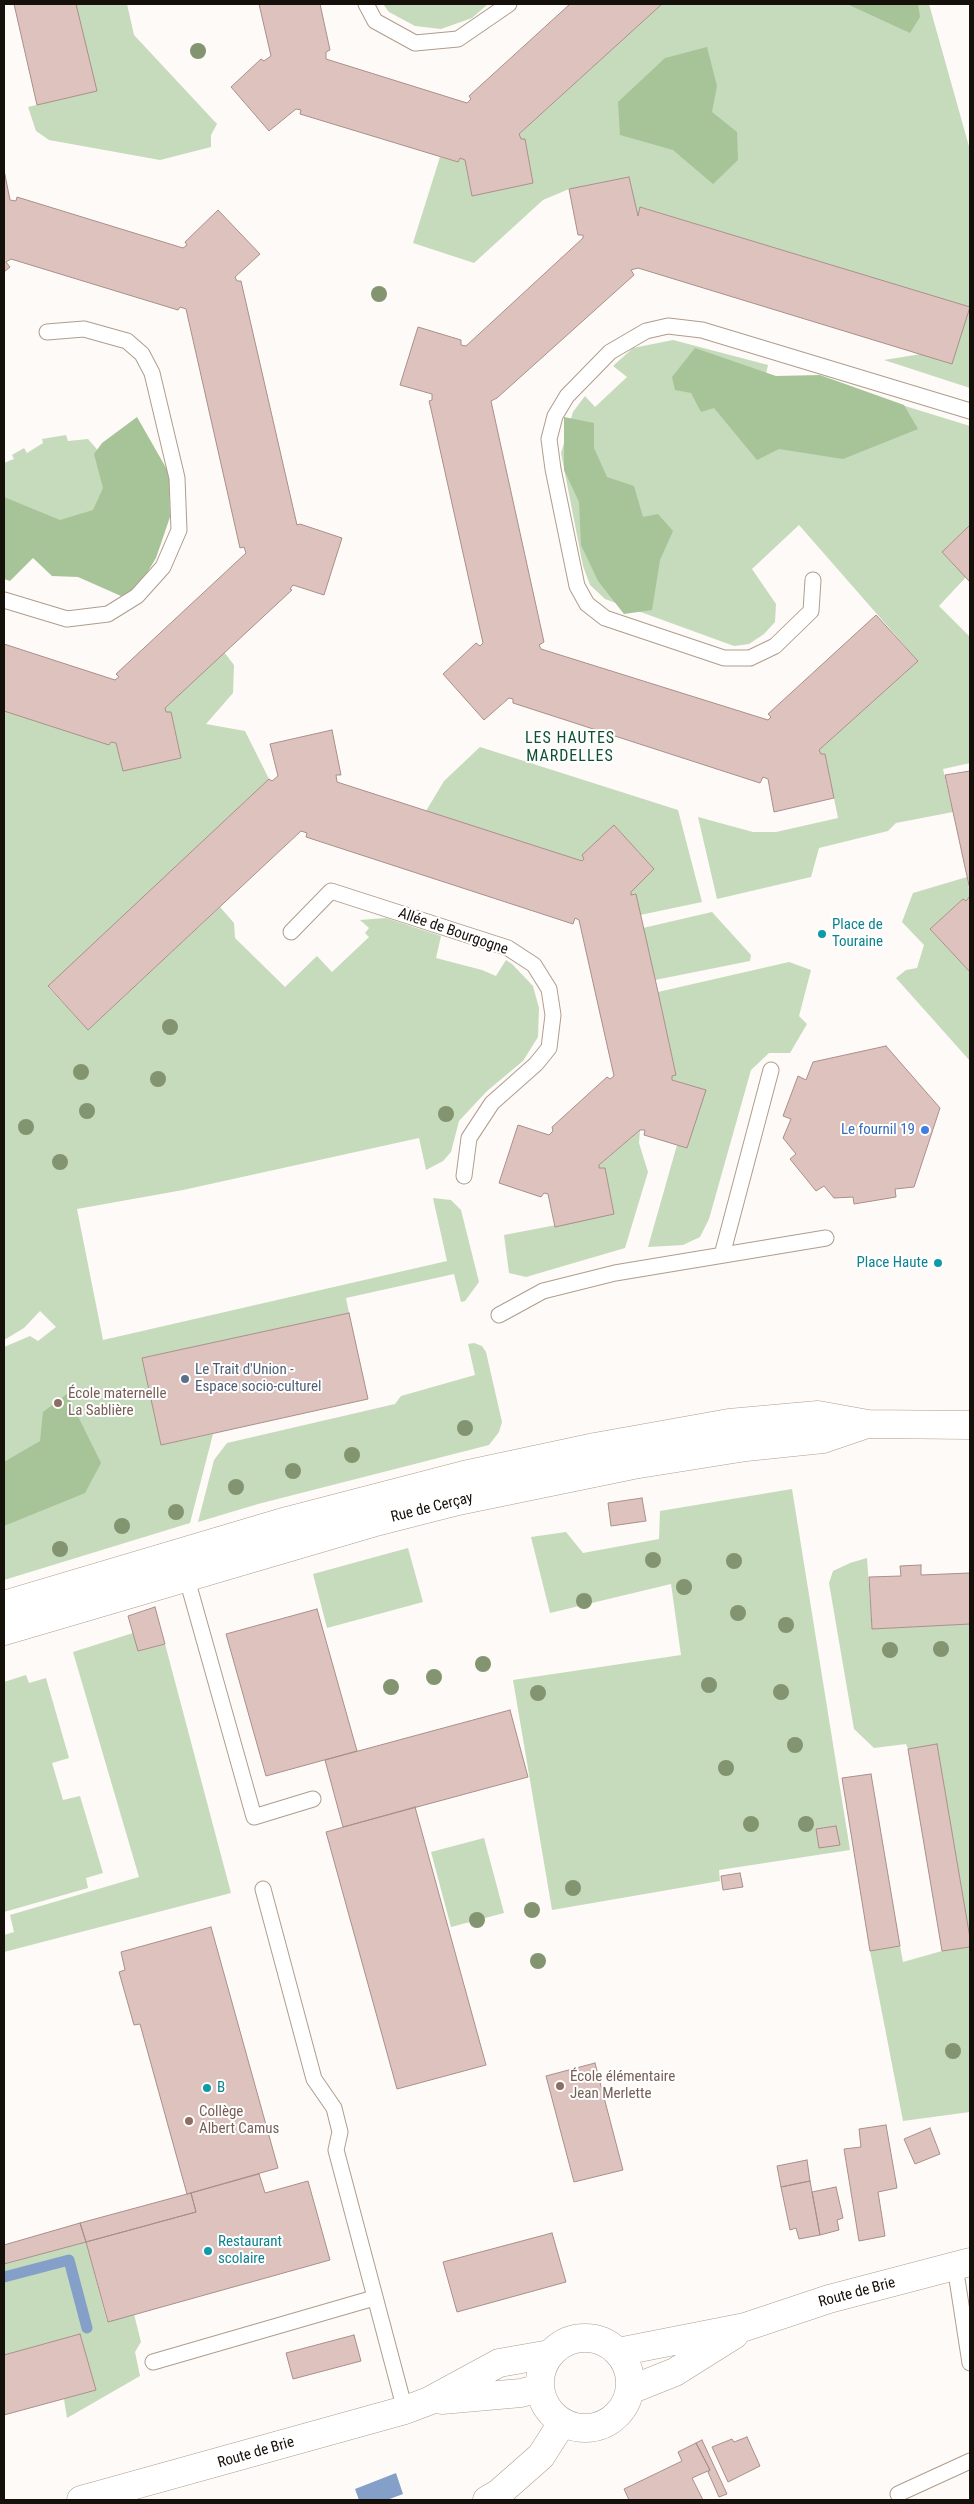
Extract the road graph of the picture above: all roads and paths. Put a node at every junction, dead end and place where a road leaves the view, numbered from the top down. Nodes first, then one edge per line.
1 (366, 4) edge
2 (509, 4) edge
3 (47, 332) dead end
4 (970, 411) edge
5 (813, 580) dead end
6 (4, 600) edge
7 (291, 932) dead end
8 (770, 1070) dead end
9 (464, 1176) dead end
10 (826, 1238) dead end
11 (722, 1255) junction
12 (499, 1315) dead end
13 (970, 1425) edge
14 (184, 1565) junction
15 (4, 1605) edge
16 (4, 1631) edge
17 (313, 1799) dead end
18 (263, 1889) dead end
19 (962, 2264) edge
20 (374, 2298) junction
21 (745, 2327) junction
22 (618, 2352) junction
23 (550, 2354) junction
24 (153, 2362) dead end
25 (970, 2363) edge
26 (540, 2388) junction
27 (630, 2390) junction
28 (417, 2406) junction
29 (562, 2423) junction
30 (970, 2461) edge
31 (898, 2494) dead end
32 (81, 2500) edge
33 (487, 2500) edge

1 - 2 lane
3 - 6 lane
4 - 5 lane
7 - 9 lane, Allée de Bourgogne
8 - 11 lane
10 - 11 lane
11 - 12 lane
13 - 14 street, Rue de Cerçay
14 - 15 street, Rue de Cerçay
14 - 16 street, Rue de Cerçay
14 - 17 lane
18 - 20 lane
19 - 21 street, Route de Brie
19 - 25 lane
20 - 24 lane
20 - 28 lane
21 - 22 street, Route de Brie
21 - 27 street, Route de Brie
22 - 23 street
22 - 27 street
23 - 26 street
23 - 28 street, Route de Brie
26 - 28 street, Route de Brie
26 - 29 street
27 - 29 street
28 - 32 street, Route de Brie
29 - 33 street
30 - 31 lane

